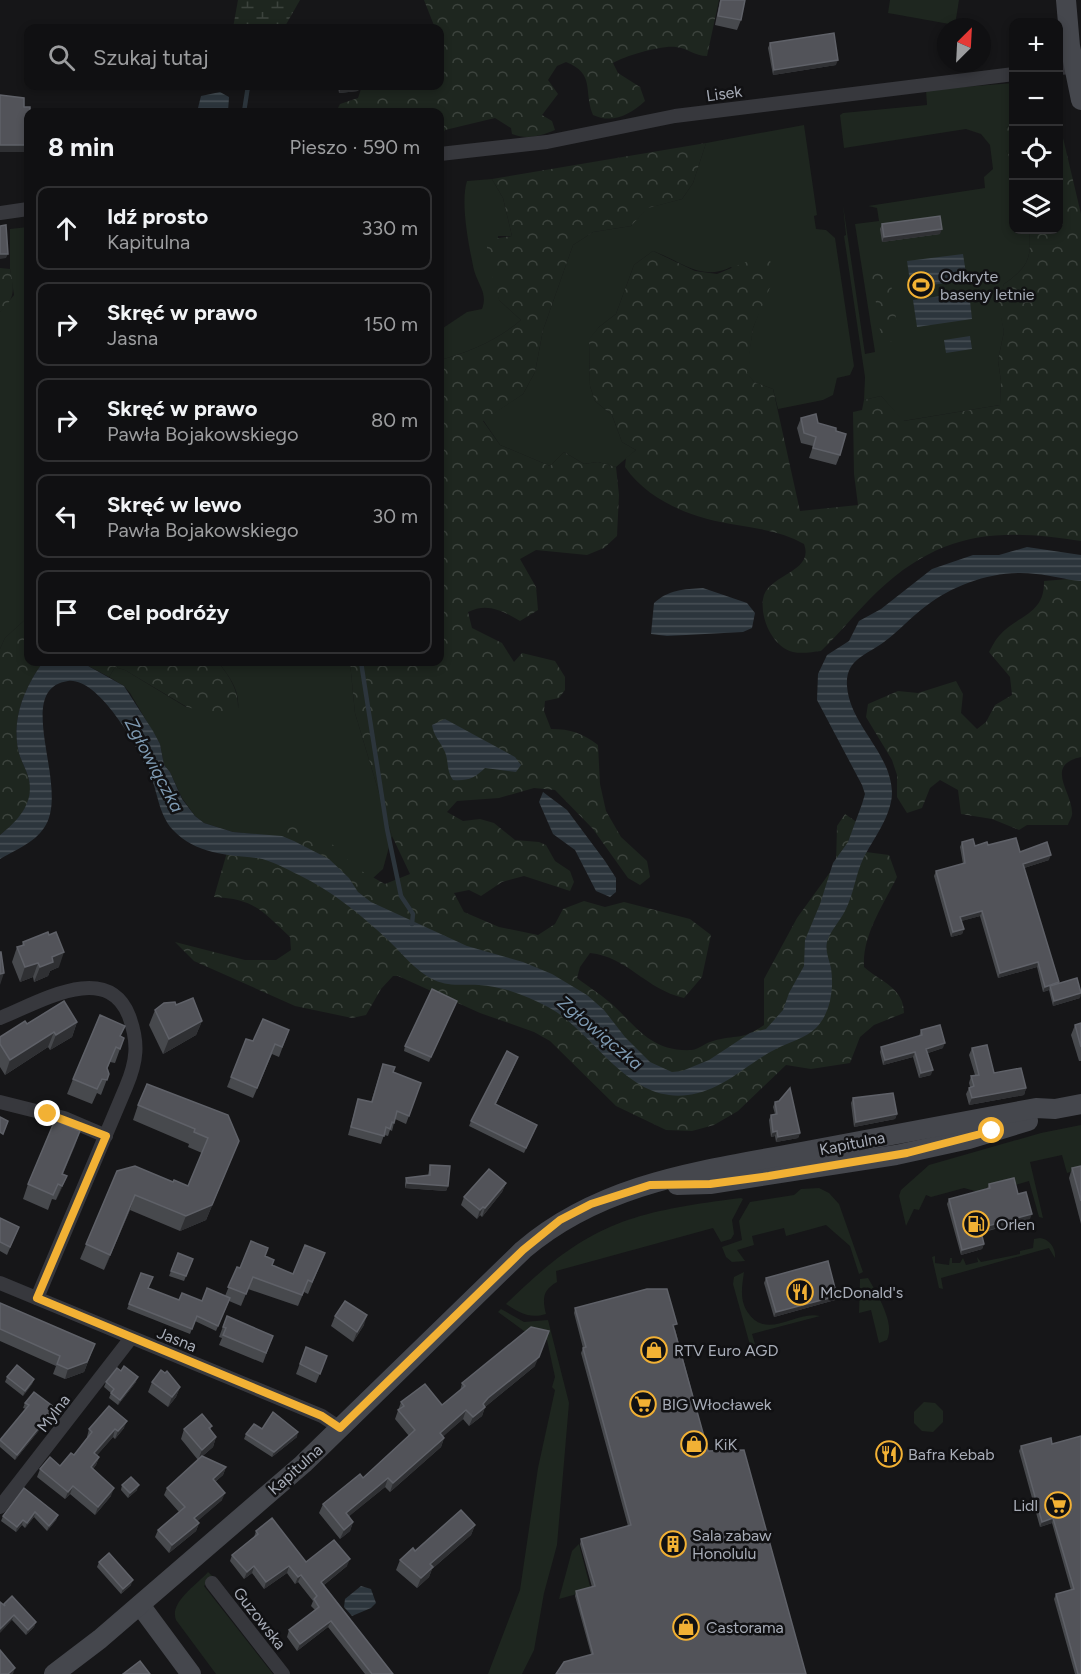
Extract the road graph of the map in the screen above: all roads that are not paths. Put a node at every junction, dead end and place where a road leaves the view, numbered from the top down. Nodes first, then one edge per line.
1 (1066, 0) edge
2 (1066, 68) edge
3 (1009, 75) edge
4 (1081, 100) edge
5 (444, 154) edge
6 (24, 210) edge
7 (0, 213) edge
8 (0, 1018) edge
9 (0, 1102) edge
10 (1081, 1104) edge
11 (106, 1136) junction
12 (0, 1283) edge
13 (37, 1298) junction
14 (131, 1338) junction
15 (340, 1428) junction
16 (0, 1507) edge
17 (212, 1583) dead end
18 (140, 1605) junction
19 (54, 1674) edge
20 (191, 1674) edge
21 (283, 1674) edge

1 - 2 street
2 - 4 street
3 - 5 street, Lisek
6 - 7 street
8 - 11 street
9 - 11 street
10 - 15 street, Kapitulna
11 - 13 street
12 - 13 street, Jasna
13 - 14 street, Jasna
14 - 15 street, Jasna
14 - 16 street, Mylna
15 - 18 street, Kapitulna
17 - 21 street, Guzowska
18 - 19 street, Kapitulna
18 - 20 street

